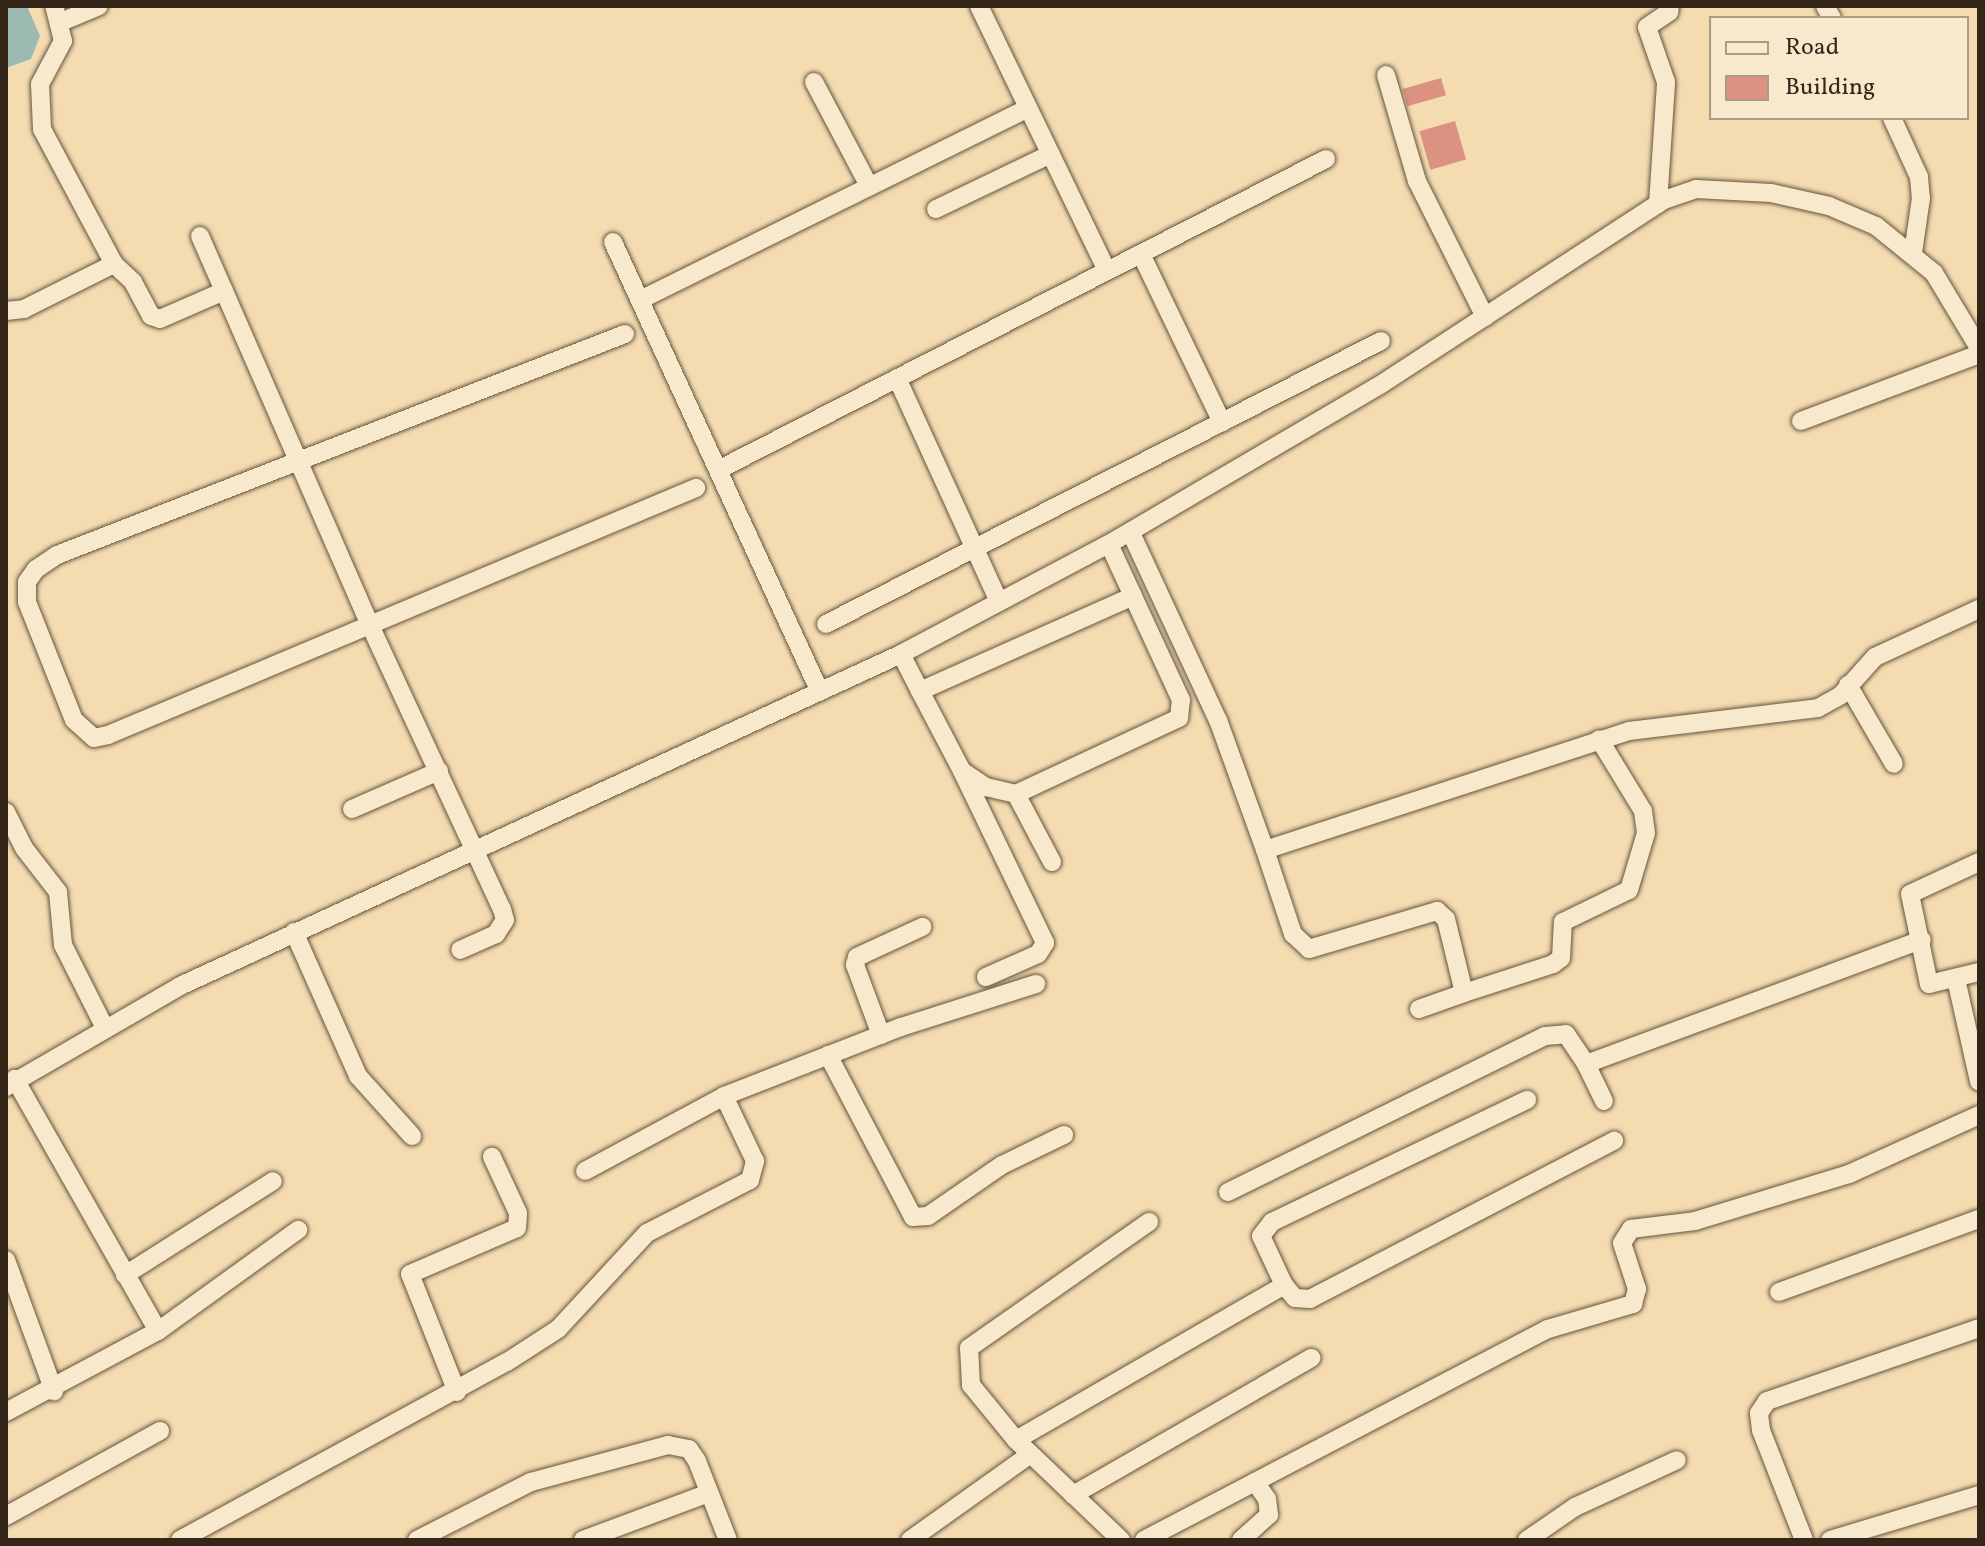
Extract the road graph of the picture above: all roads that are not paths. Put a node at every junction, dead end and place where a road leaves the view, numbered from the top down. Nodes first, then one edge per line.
1 (99, 6) edge
2 (979, 6) edge
3 (1670, 6) edge
4 (58, 14) edge
5 (1386, 75) dead end
6 (814, 82) dead end
7 (1028, 108) junction
8 (1893, 120) edge
9 (1051, 154) junction
10 (1326, 159) dead end
11 (869, 186) junction
12 (1658, 204) junction
13 (936, 209) dead end
14 (200, 236) dead end
15 (613, 242) dead end
16 (1913, 253) junction
17 (1141, 254) junction
18 (114, 264) junction
19 (1107, 271) junction
20 (224, 291) junction
21 (640, 300) junction
22 (6, 311) edge
23 (1485, 317) junction
24 (625, 334) dead end
25 (1381, 341) dead end
26 (1979, 348) edge
27 (1979, 354) edge
28 (897, 378) junction
29 (1801, 421) dead end
30 (1222, 422) junction
31 (299, 462) junction
32 (718, 470) junction
33 (696, 488) dead end
34 (1131, 533) junction
35 (1109, 544) junction
36 (976, 550) junction
37 (1133, 596) junction
38 (999, 602) junction
39 (1979, 609) edge
40 (369, 623) junction
41 (826, 624) dead end
42 (901, 654) junction
43 (1848, 685) junction
44 (920, 691) junction
45 (820, 692) junction
46 (1599, 739) junction
47 (1894, 764) dead end
48 (439, 771) junction
49 (962, 771) junction
50 (1016, 794) junction
51 (352, 809) dead end
52 (6, 812) edge
53 (475, 847) junction
54 (1265, 850) junction
55 (1052, 862) dead end
56 (1979, 862) edge
57 (922, 927) dead end
58 (294, 932) junction
59 (1922, 940) junction
60 (460, 950) dead end
61 (1979, 972) edge
62 (986, 977) dead end
63 (1956, 979) junction
64 (1036, 984) dead end
65 (1464, 993) junction
66 (1419, 1009) dead end
67 (105, 1028) junction
68 (881, 1035) junction
69 (828, 1055) junction
70 (1586, 1064) junction
71 (1979, 1081) edge
72 (11, 1083) edge
73 (724, 1096) junction
74 (1527, 1100) dead end
75 (1604, 1101) dead end
76 (1979, 1115) edge
77 (1064, 1135) dead end
78 (412, 1136) dead end
79 (1614, 1141) dead end
80 (492, 1157) dead end
81 (585, 1171) dead end
82 (273, 1181) dead end
83 (1228, 1192) dead end
84 (1979, 1219) edge
85 (1149, 1222) dead end
86 (298, 1230) dead end
87 (6, 1260) edge
88 (125, 1275) junction
89 (1284, 1285) junction
90 (1779, 1292) dead end
91 (1979, 1328) edge
92 (158, 1331) junction
93 (1311, 1358) dead end
94 (54, 1391) junction
95 (457, 1392) junction
96 (6, 1412) edge
97 (160, 1431) dead end
98 (1016, 1440) junction
99 (1029, 1455) junction
100 (1677, 1460) dead end
101 (1255, 1482) junction
102 (709, 1493) junction
103 (1073, 1495) junction
104 (1979, 1495) edge
105 (6, 1516) edge
106 (180, 1540) edge
107 (417, 1540) edge
108 (583, 1540) edge
109 (728, 1540) edge
110 (910, 1540) edge
111 (1121, 1540) edge
112 (1144, 1540) edge
113 (1241, 1540) edge
114 (1527, 1540) edge
115 (1804, 1540) edge
116 (1830, 1540) edge

1 - 4 street
2 - 7 street
3 - 12 street
4 - 18 street
5 - 23 street
6 - 11 street
7 - 9 street
7 - 11 street
8 - 16 street
9 - 13 street
9 - 19 street
10 - 17 street
11 - 21 street
12 - 16 street
12 - 23 street
14 - 20 street
15 - 21 street
16 - 26 street
17 - 19 street
17 - 30 street
18 - 20 street
18 - 22 street
19 - 28 street
20 - 31 street
21 - 32 street
23 - 34 street
24 - 31 street
25 - 30 street
27 - 29 street
28 - 32 street
28 - 36 street
30 - 36 street
31 - 40 street
31 - 40 street
32 - 45 street
33 - 40 street
34 - 35 street
34 - 54 street
35 - 37 street
35 - 38 street
36 - 38 street
36 - 41 street
37 - 44 street
37 - 50 street
38 - 42 street
39 - 43 street
40 - 48 street
42 - 44 street
42 - 45 street
43 - 46 street
43 - 47 street
44 - 49 street
45 - 53 street
46 - 54 street
46 - 65 street
48 - 51 street
48 - 53 street
49 - 50 street
49 - 62 street
50 - 55 street
52 - 67 street
53 - 58 street
53 - 60 street
54 - 65 street
56 - 59 street
57 - 68 street
58 - 67 street
58 - 78 street
59 - 63 street
59 - 70 street
61 - 63 street
63 - 71 street
64 - 68 street
65 - 66 street
67 - 72 street
68 - 69 street
69 - 73 street
69 - 77 street
70 - 75 street
70 - 83 street
72 - 88 street
73 - 81 street
73 - 95 street
74 - 89 street
76 - 101 street
79 - 89 street
80 - 95 street
82 - 88 street
84 - 90 street
85 - 98 street
86 - 92 street
87 - 94 street
88 - 92 street
89 - 98 street
91 - 115 street
92 - 94 street
93 - 103 street
94 - 96 street
95 - 106 street
97 - 105 street
98 - 99 street
99 - 103 street
99 - 110 street
100 - 114 street
101 - 112 street
101 - 113 street
102 - 107 street
102 - 108 street
102 - 109 street
103 - 111 street
104 - 116 street

